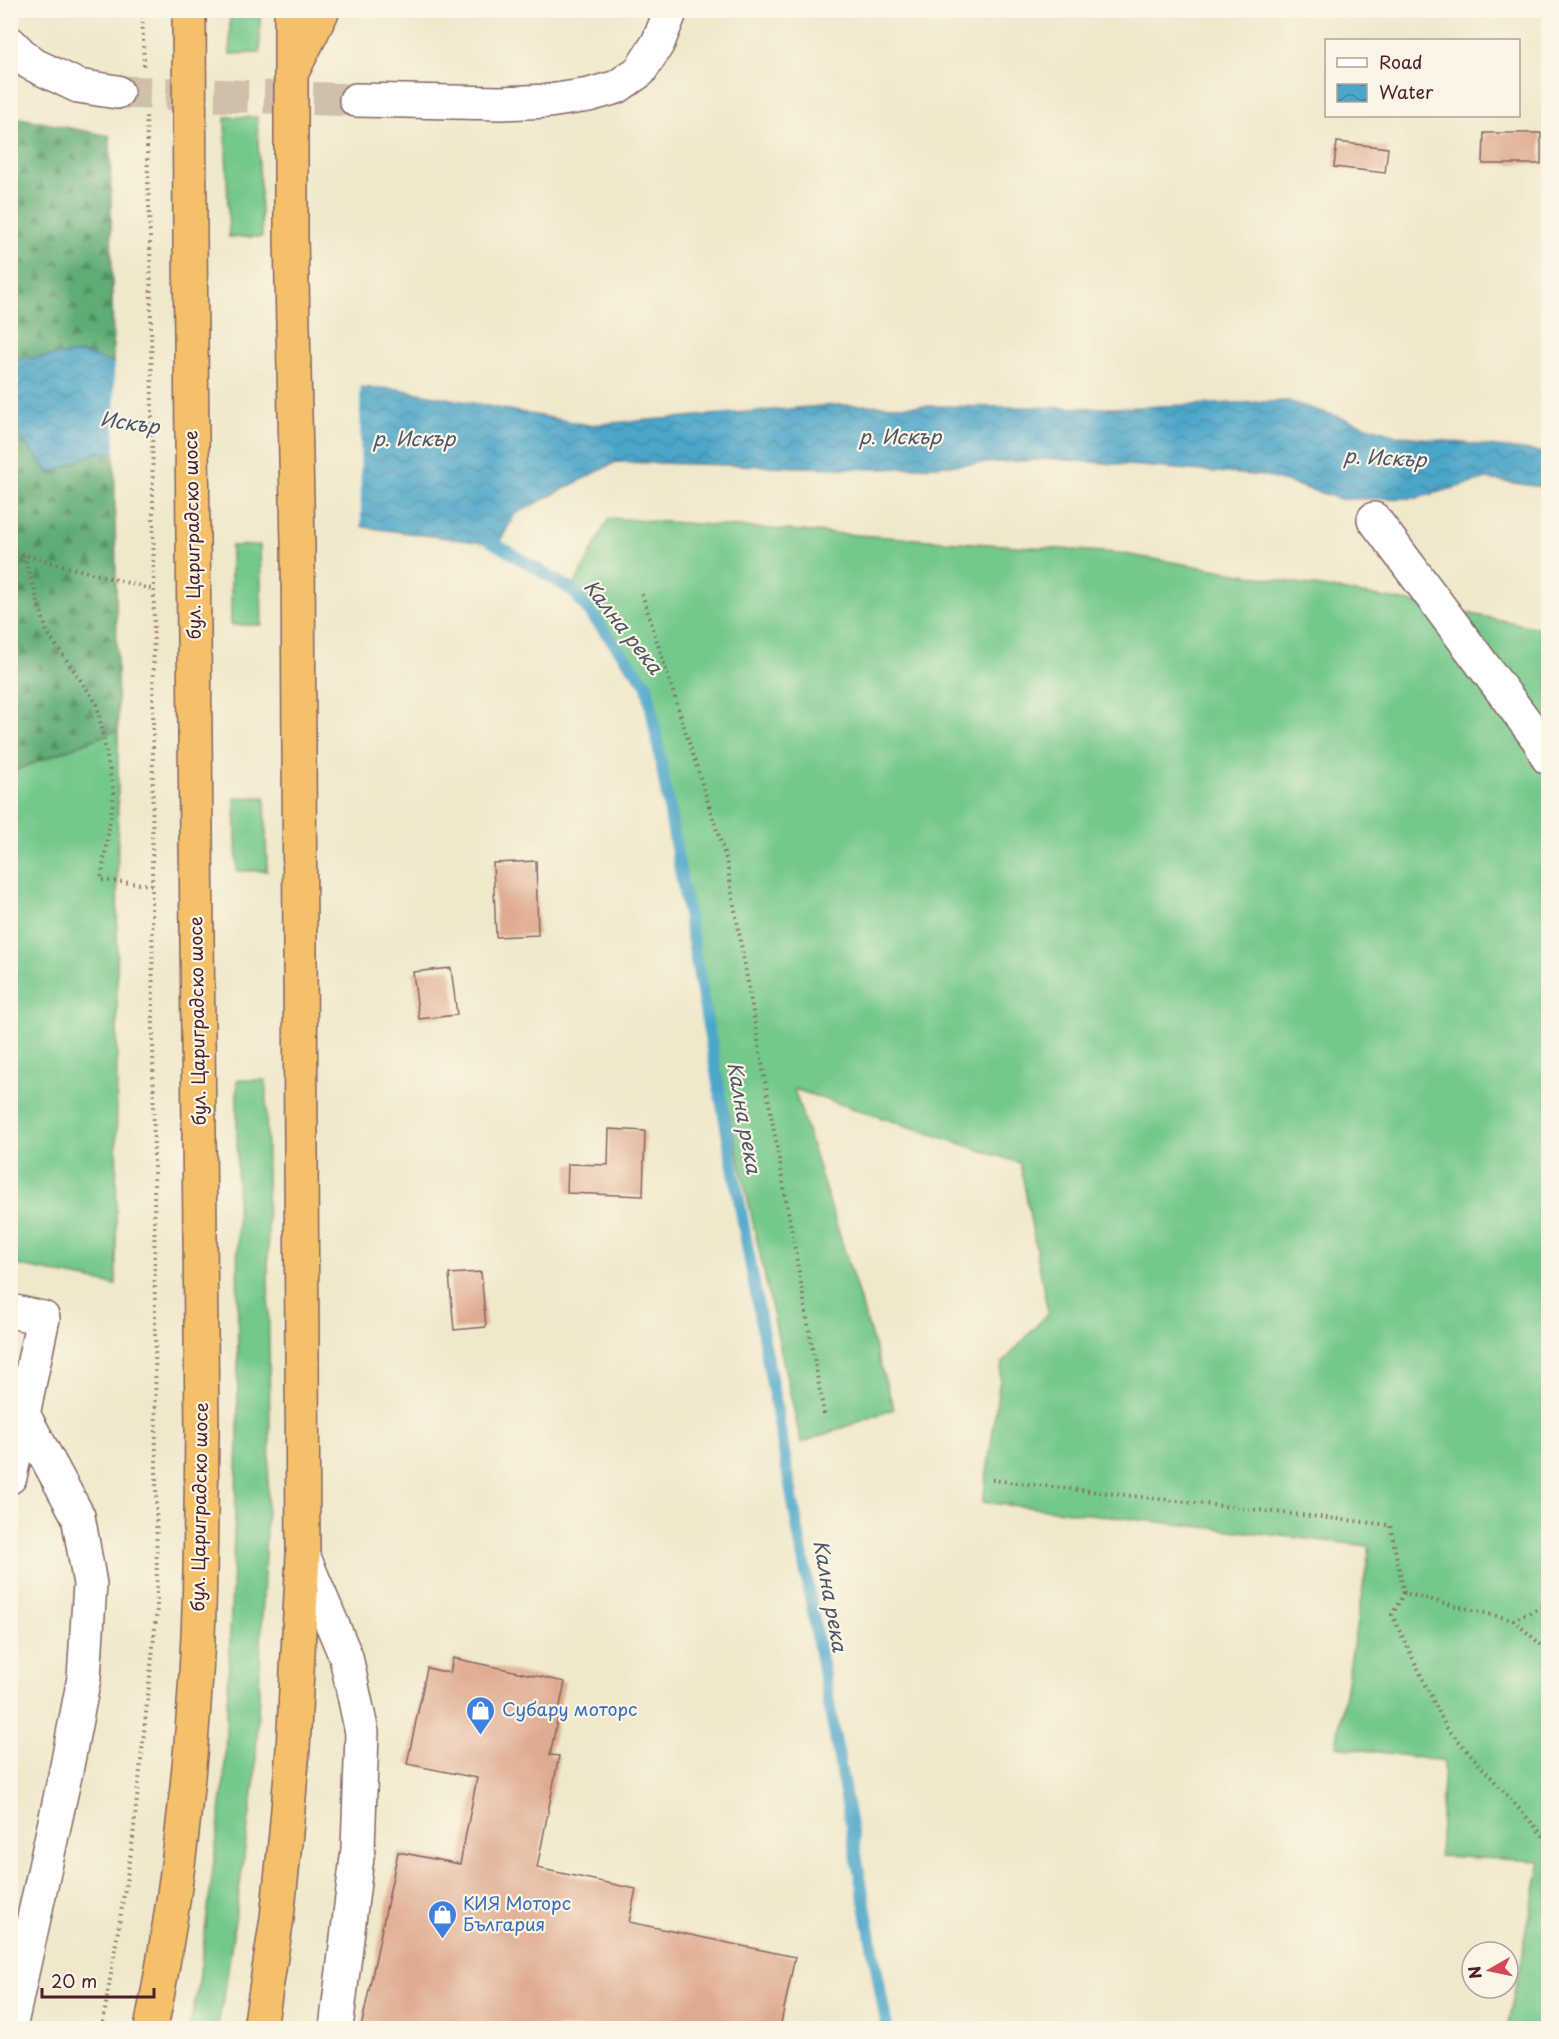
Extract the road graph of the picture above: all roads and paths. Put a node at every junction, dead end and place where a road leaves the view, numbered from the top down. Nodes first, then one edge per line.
1 (142, 10) edge
2 (189, 10) edge
3 (291, 10) edge
4 (323, 10) edge
5 (671, 10) edge
6 (10, 43) edge
7 (144, 68) dead end
8 (291, 72) junction
9 (131, 97) joint
10 (356, 100) tunnel mouth
11 (1374, 519) dead end
12 (10, 551) edge
13 (24, 555) junction
14 (154, 590) junction
15 (642, 594) dead end
16 (1548, 758) edge
17 (152, 885) junction
18 (10, 1311) edge
19 (17, 1413) edge
20 (824, 1414) dead end
21 (10, 1478) edge
22 (993, 1480) dead end
23 (303, 1555) junction
24 (1404, 1593) junction
25 (1548, 1604) edge
26 (1513, 1620) junction
27 (1548, 1651) edge
28 (1548, 1841) edge
29 (10, 2028) edge
30 (102, 2028) edge
31 (151, 2028) edge
32 (260, 2028) edge
33 (336, 2028) edge

1 - 7 path
2 - 31 highway, бул. Цариградско шосе
3 - 8 highway
4 - 8 highway
5 - 10 street
6 - 9 street
8 - 23 highway
9 - 14 path
11 - 16 street
12 - 13 path
13 - 14 path
13 - 17 path
14 - 17 path
15 - 20 path
17 - 30 path
18 - 19 street
19 - 21 street
19 - 29 street
22 - 24 path
23 - 32 highway
23 - 33 street
24 - 26 path
24 - 28 path
25 - 26 path
26 - 27 path

